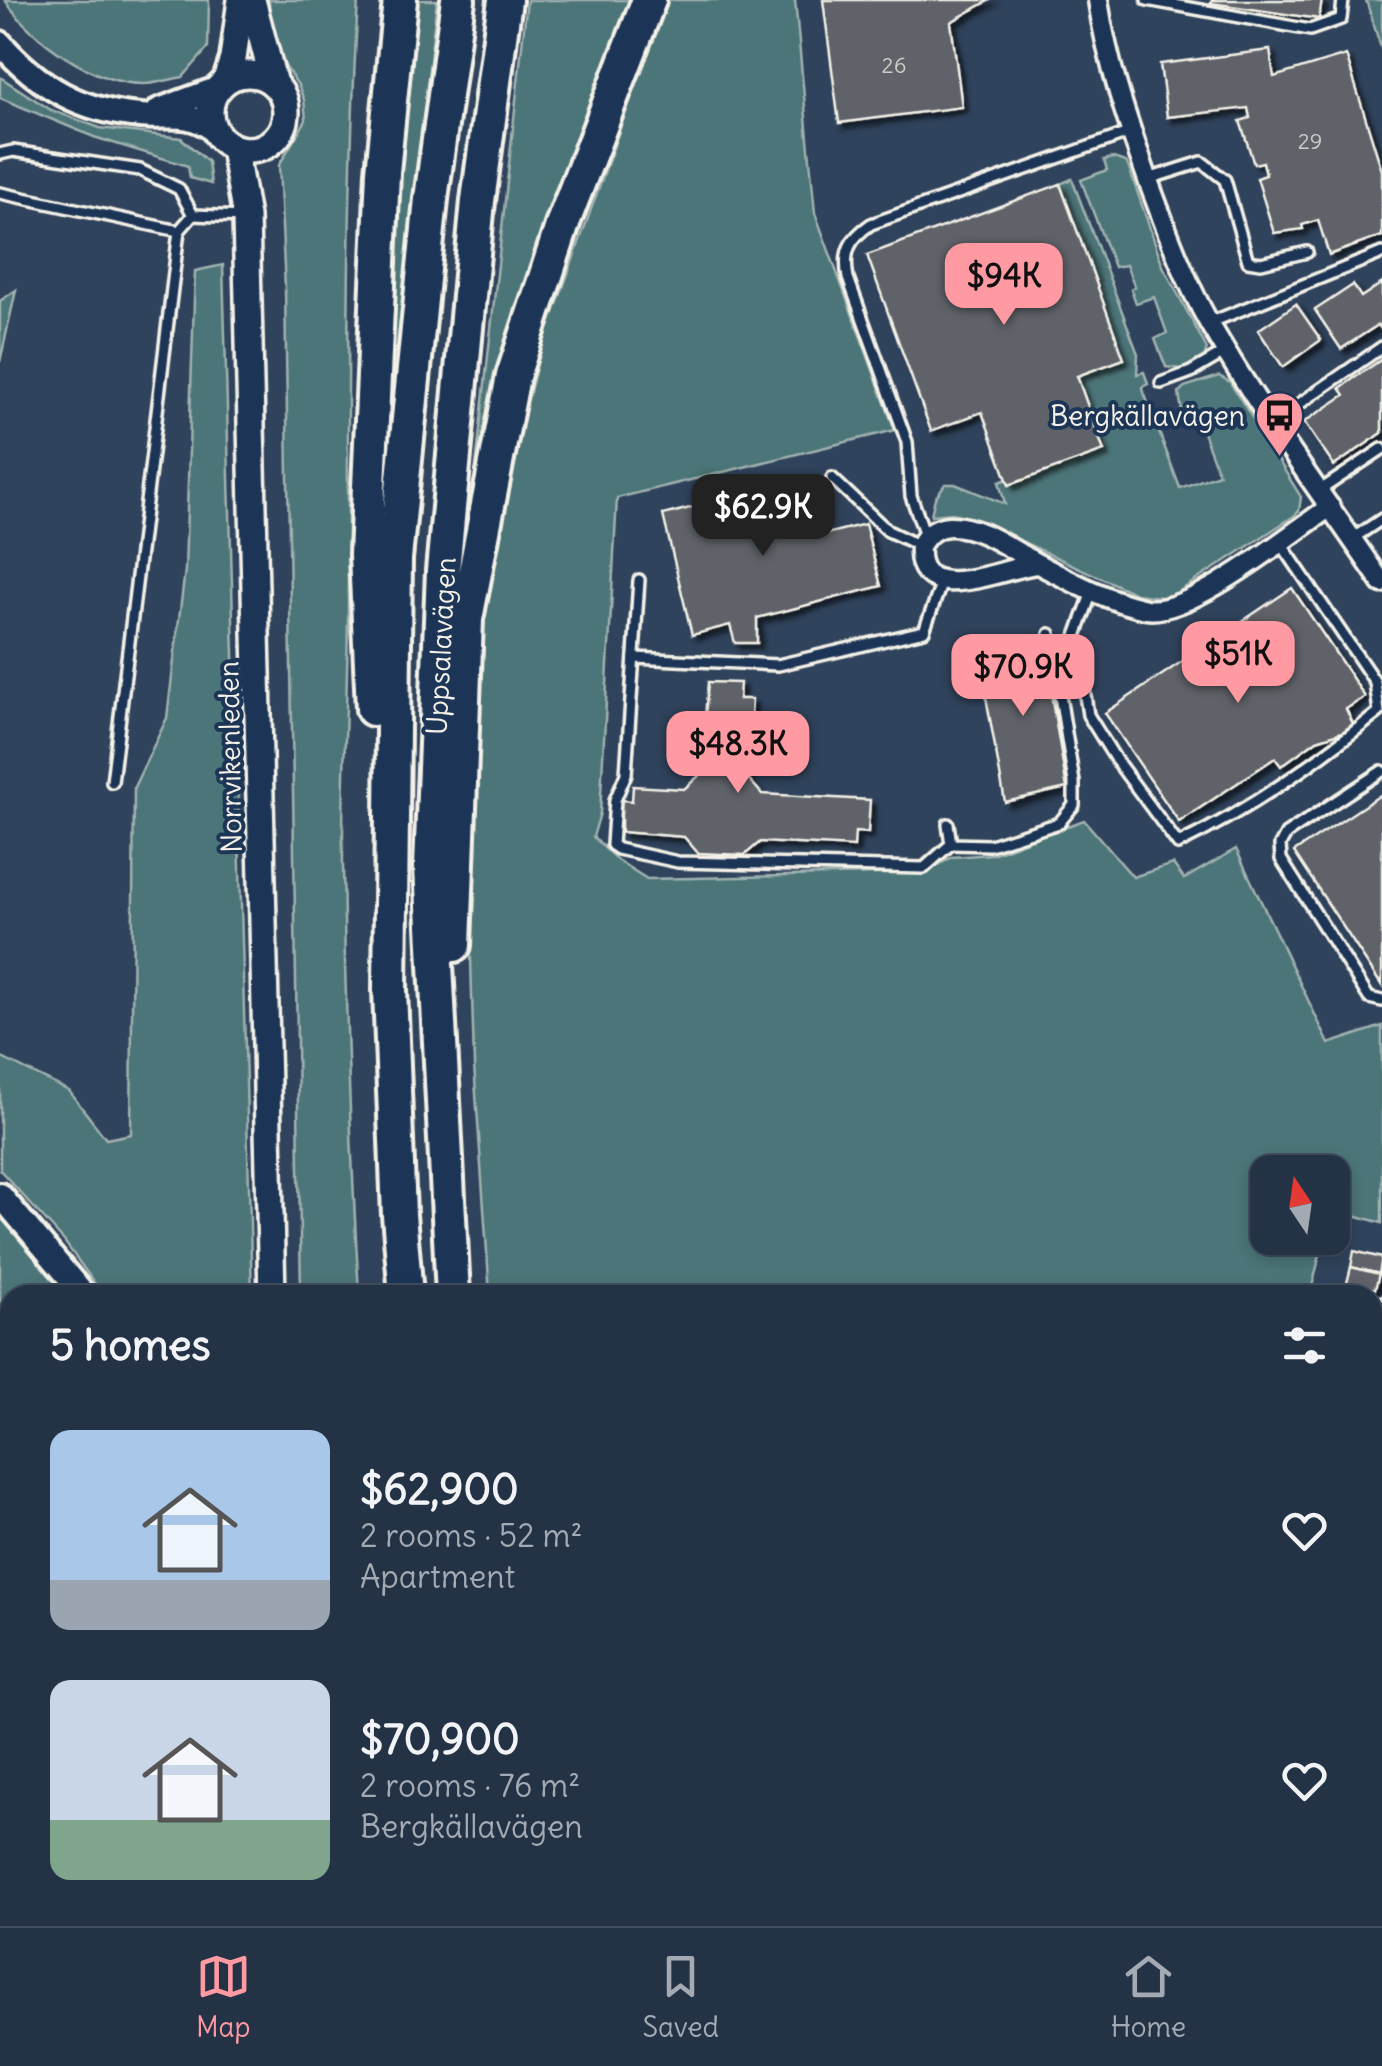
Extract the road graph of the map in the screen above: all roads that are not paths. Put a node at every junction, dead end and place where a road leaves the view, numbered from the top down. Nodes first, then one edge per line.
1 (241, 0) edge
2 (252, 0) edge
3 (400, 0) edge
4 (458, 0) edge
5 (505, 0) edge
6 (648, 0) edge
7 (1098, 0) edge
8 (1147, 0) edge
9 (1343, 0) edge
10 (0, 43) edge
11 (274, 84) junction
12 (221, 85) junction
13 (141, 116) junction
14 (214, 130) junction
15 (1131, 132) junction
16 (270, 143) junction
17 (234, 148) junction
18 (0, 154) edge
19 (1148, 179) junction
20 (0, 193) edge
21 (193, 215) junction
22 (246, 217) junction
23 (178, 231) junction
24 (1308, 252) dead end
25 (1382, 253) edge
26 (1210, 323) junction
27 (1382, 347) edge
28 (1227, 351) junction
29 (1161, 383) dead end
30 (1272, 422) junction
31 (1382, 449) edge
32 (832, 478) dead end
33 (1319, 491) junction
34 (1330, 507) junction
35 (1382, 519) edge
36 (1352, 539) junction
37 (923, 541) junction
38 (1280, 542) junction
39 (1036, 564) junction
40 (639, 580) dead end
41 (942, 582) junction
42 (1382, 583) edge
43 (1092, 589) junction
44 (1050, 634) dead end
45 (634, 658) junction
46 (1382, 771) edge
47 (112, 782) dead end
48 (948, 824) dead end
49 (950, 844) junction
50 (390, 990) junction
51 (1382, 1001) edge
52 (446, 1170) junction
53 (0, 1194) edge
54 (76, 1285) edge
55 (272, 1285) edge
56 (405, 1285) edge
57 (452, 1285) edge

1 - 12 main road
2 - 11 main road
3 - 50 highway
4 - 50 highway, Uppsalavägen
5 - 52 highway, Uppsalavägen
6 - 52 highway
7 - 15 street
8 - 9 lane
10 - 13 street
11 - 12 main road
11 - 16 main road
12 - 13 street
12 - 14 main road
13 - 14 street
14 - 17 main road
15 - 19 street
15 - 37 lane
16 - 17 main road
16 - 22 main road, Norrvikenleden
17 - 22 main road, Norrvikenleden
18 - 21 lane
19 - 24 lane
19 - 26 street
20 - 23 lane
21 - 22 lane
21 - 23 lane
22 - 55 main road, Norrvikenleden
23 - 47 lane
25 - 26 lane
26 - 28 street
27 - 30 lane
28 - 29 lane
28 - 30 street
30 - 33 street
31 - 33 lane
32 - 37 lane
33 - 34 street
34 - 36 street
34 - 38 street
35 - 36 lane
36 - 42 street
37 - 39 street
37 - 41 street
38 - 43 street
38 - 43 lane
39 - 41 street
39 - 43 street
40 - 45 lane
41 - 45 lane
44 - 49 lane
45 - 49 lane
46 - 51 lane
48 - 49 lane
50 - 56 highway, Uppsalavägen
52 - 57 highway, Uppsalavägen
53 - 54 street

